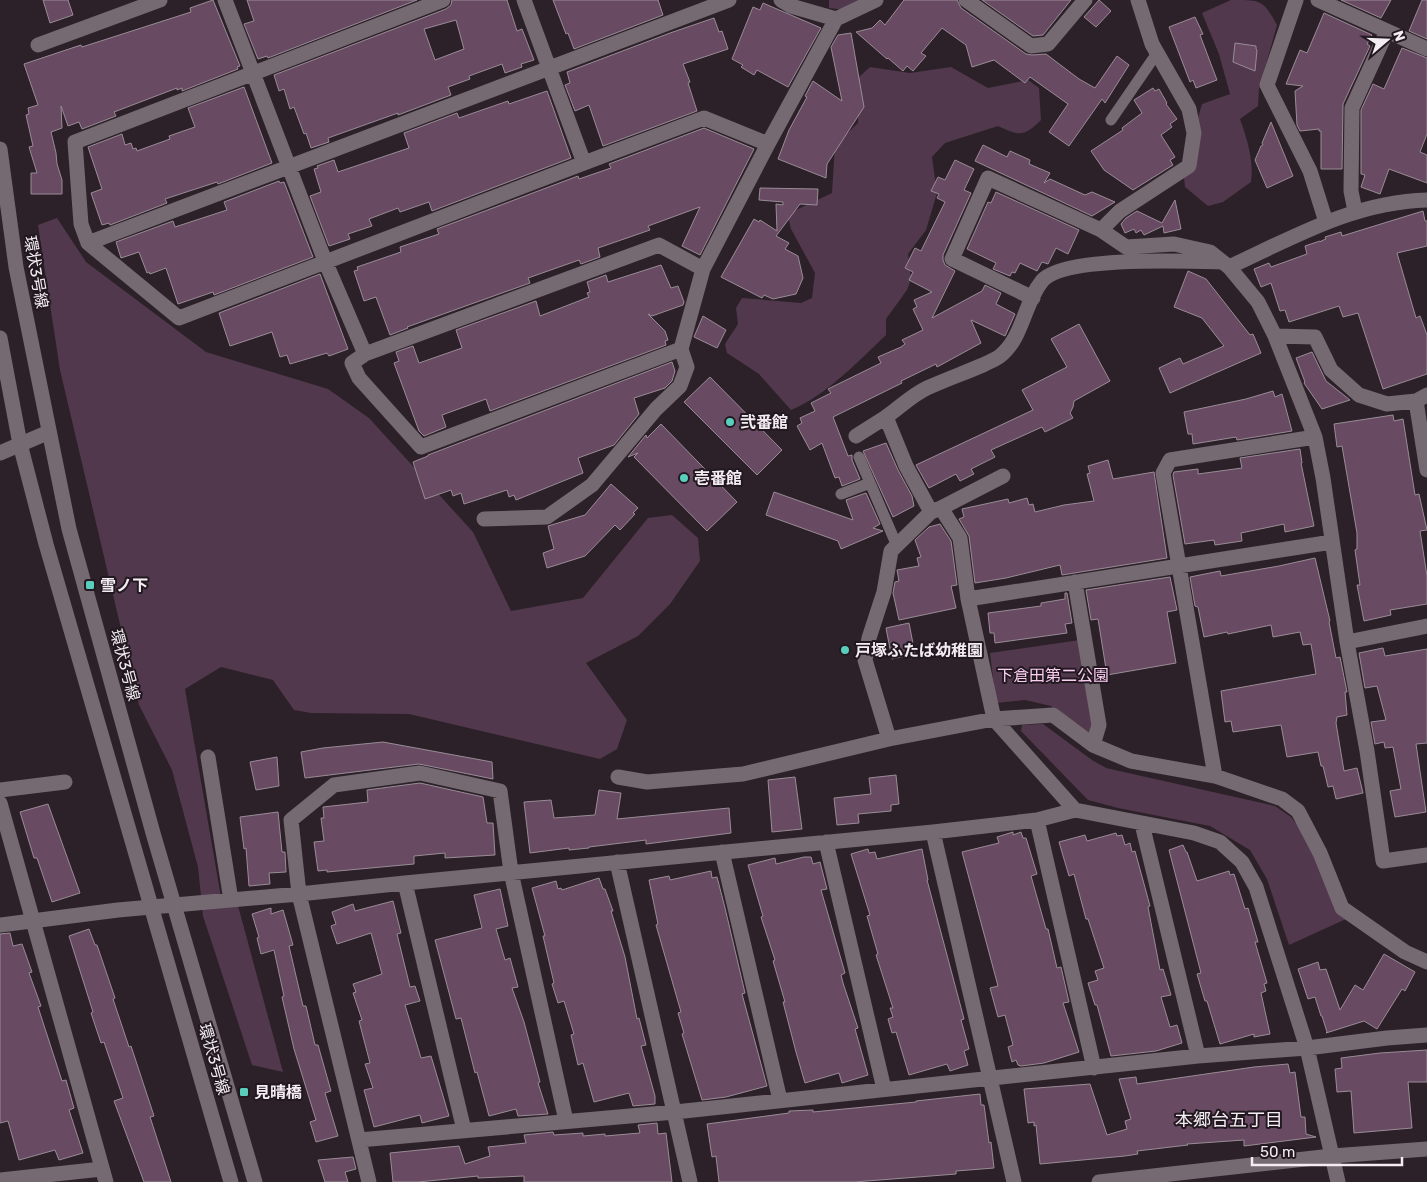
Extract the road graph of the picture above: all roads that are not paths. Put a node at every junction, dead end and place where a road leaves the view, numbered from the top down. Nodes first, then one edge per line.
1 (160, 0) edge
2 (225, 0) edge
3 (443, 0) edge
4 (524, 0) edge
5 (729, 0) edge
6 (780, 0) edge
7 (876, 0) edge
8 (966, 0) edge
9 (1085, 0) edge
10 (1138, 0) edge
11 (1296, 0) edge
12 (1318, 0) edge
13 (827, 11) edge
14 (1387, 31) junction
15 (38, 45) dead end
16 (1427, 49) edge
17 (1157, 53) junction
18 (550, 68) junction
19 (253, 73) junction
20 (1111, 120) dead end
21 (768, 144) junction
22 (0, 149) edge
23 (584, 163) junction
24 (288, 167) junction
25 (1427, 200) edge
26 (1355, 211) junction
27 (1326, 222) junction
28 (1101, 230) junction
29 (88, 243) junction
30 (325, 261) junction
31 (1225, 264) junction
32 (704, 269) junction
33 (1033, 298) junction
34 (1275, 336) junction
35 (0, 338) edge
36 (681, 349) junction
37 (365, 354) junction
38 (1422, 398) edge
39 (886, 417) junction
40 (48, 432) junction
41 (856, 436) dead end
42 (1315, 437) junction
43 (20, 444) junction
44 (0, 453) edge
45 (859, 457) dead end
46 (1427, 470) edge
47 (1003, 476) dead end
48 (870, 483) junction
49 (841, 494) dead end
50 (936, 510) junction
51 (484, 519) dead end
52 (1332, 542) junction
53 (897, 546) junction
54 (1179, 566) junction
55 (1075, 582) junction
56 (968, 599) junction
57 (1427, 626) edge
58 (1347, 642) junction
59 (994, 719) junction
60 (889, 739) junction
61 (1093, 745) junction
62 (208, 757) dead end
63 (1215, 776) junction
64 (618, 777) dead end
65 (65, 782) dead end
66 (0, 790) edge
67 (0, 803) edge
68 (1075, 810) junction
69 (1037, 820) junction
70 (1142, 824) junction
71 (933, 832) junction
72 (826, 842) junction
73 (722, 852) junction
74 (1427, 855) edge
75 (617, 862) junction
76 (511, 872) junction
77 (405, 883) junction
78 (299, 894) junction
79 (231, 900) junction
80 (34, 922) junction
81 (0, 925) edge
82 (1427, 962) edge
83 (1427, 1035) edge
84 (1307, 1048) junction
85 (1198, 1056) junction
86 (1094, 1068) junction
87 (990, 1079) junction
88 (884, 1089) junction
89 (780, 1100) junction
90 (675, 1112) junction
91 (566, 1120) junction
92 (464, 1130) junction
93 (359, 1140) junction
94 (1427, 1149) edge
95 (1332, 1156) junction
96 (104, 1176) edge
97 (0, 1180) edge
98 (231, 1182) edge
99 (255, 1182) edge
100 (369, 1182) edge
101 (690, 1182) edge
102 (1014, 1182) edge
103 (1099, 1182) edge
104 (1338, 1182) edge

1 - 15 street
2 - 19 street
3 - 19 street
4 - 18 street
5 - 18 street
6 - 13 street
7 - 13 street
8 - 9 street
10 - 17 street
11 - 27 street
12 - 14 street
13 - 21 street
14 - 16 street
14 - 26 street
17 - 20 lane
17 - 28 street
18 - 23 street
18 - 24 street
19 - 24 street
19 - 29 street
21 - 23 street
21 - 32 street
22 - 40 street, 環状3号線
23 - 30 street
24 - 29 street
24 - 30 street
25 - 26 street
26 - 27 street
27 - 31 street
28 - 31 street
28 - 33 street
29 - 30 street
30 - 37 street
31 - 33 street
31 - 34 street
32 - 36 street
32 - 37 street
33 - 39 street
34 - 38 street
34 - 42 street
35 - 43 street, 環状3号線
36 - 37 street
36 - 51 street
38 - 46 street
39 - 41 street
39 - 50 street
40 - 43 street
40 - 99 street, 環状3号線
42 - 52 street
42 - 54 street
43 - 44 street
43 - 98 street, 環状3号線
45 - 48 lane
47 - 50 street
48 - 49 lane
48 - 53 lane
50 - 53 street
50 - 56 street
52 - 54 street
52 - 58 street
53 - 60 street
54 - 55 street
54 - 63 street
55 - 56 street
55 - 61 street
56 - 59 street
57 - 58 street
58 - 74 street
59 - 60 street
59 - 61 street
59 - 68 street
60 - 64 street
61 - 63 street
62 - 79 street
63 - 82 street
65 - 66 street
67 - 80 street
68 - 69 street
68 - 70 street
69 - 71 street
69 - 86 street
70 - 84 street
70 - 85 street
71 - 72 street
71 - 87 street
72 - 73 street
72 - 88 street
73 - 75 street
73 - 89 street
75 - 76 street
75 - 90 street
76 - 77 street
76 - 78 street
76 - 91 street
77 - 78 street
77 - 92 street
78 - 79 street
78 - 93 street
79 - 80 street
80 - 81 street
80 - 96 street
83 - 84 street
84 - 85 street
84 - 95 street
85 - 86 street
86 - 87 street
87 - 88 street
87 - 102 street
88 - 89 street
89 - 90 street
90 - 91 street
90 - 101 street
91 - 92 street
92 - 93 street
93 - 100 street
94 - 95 street
95 - 103 street
95 - 104 street
96 - 97 street

